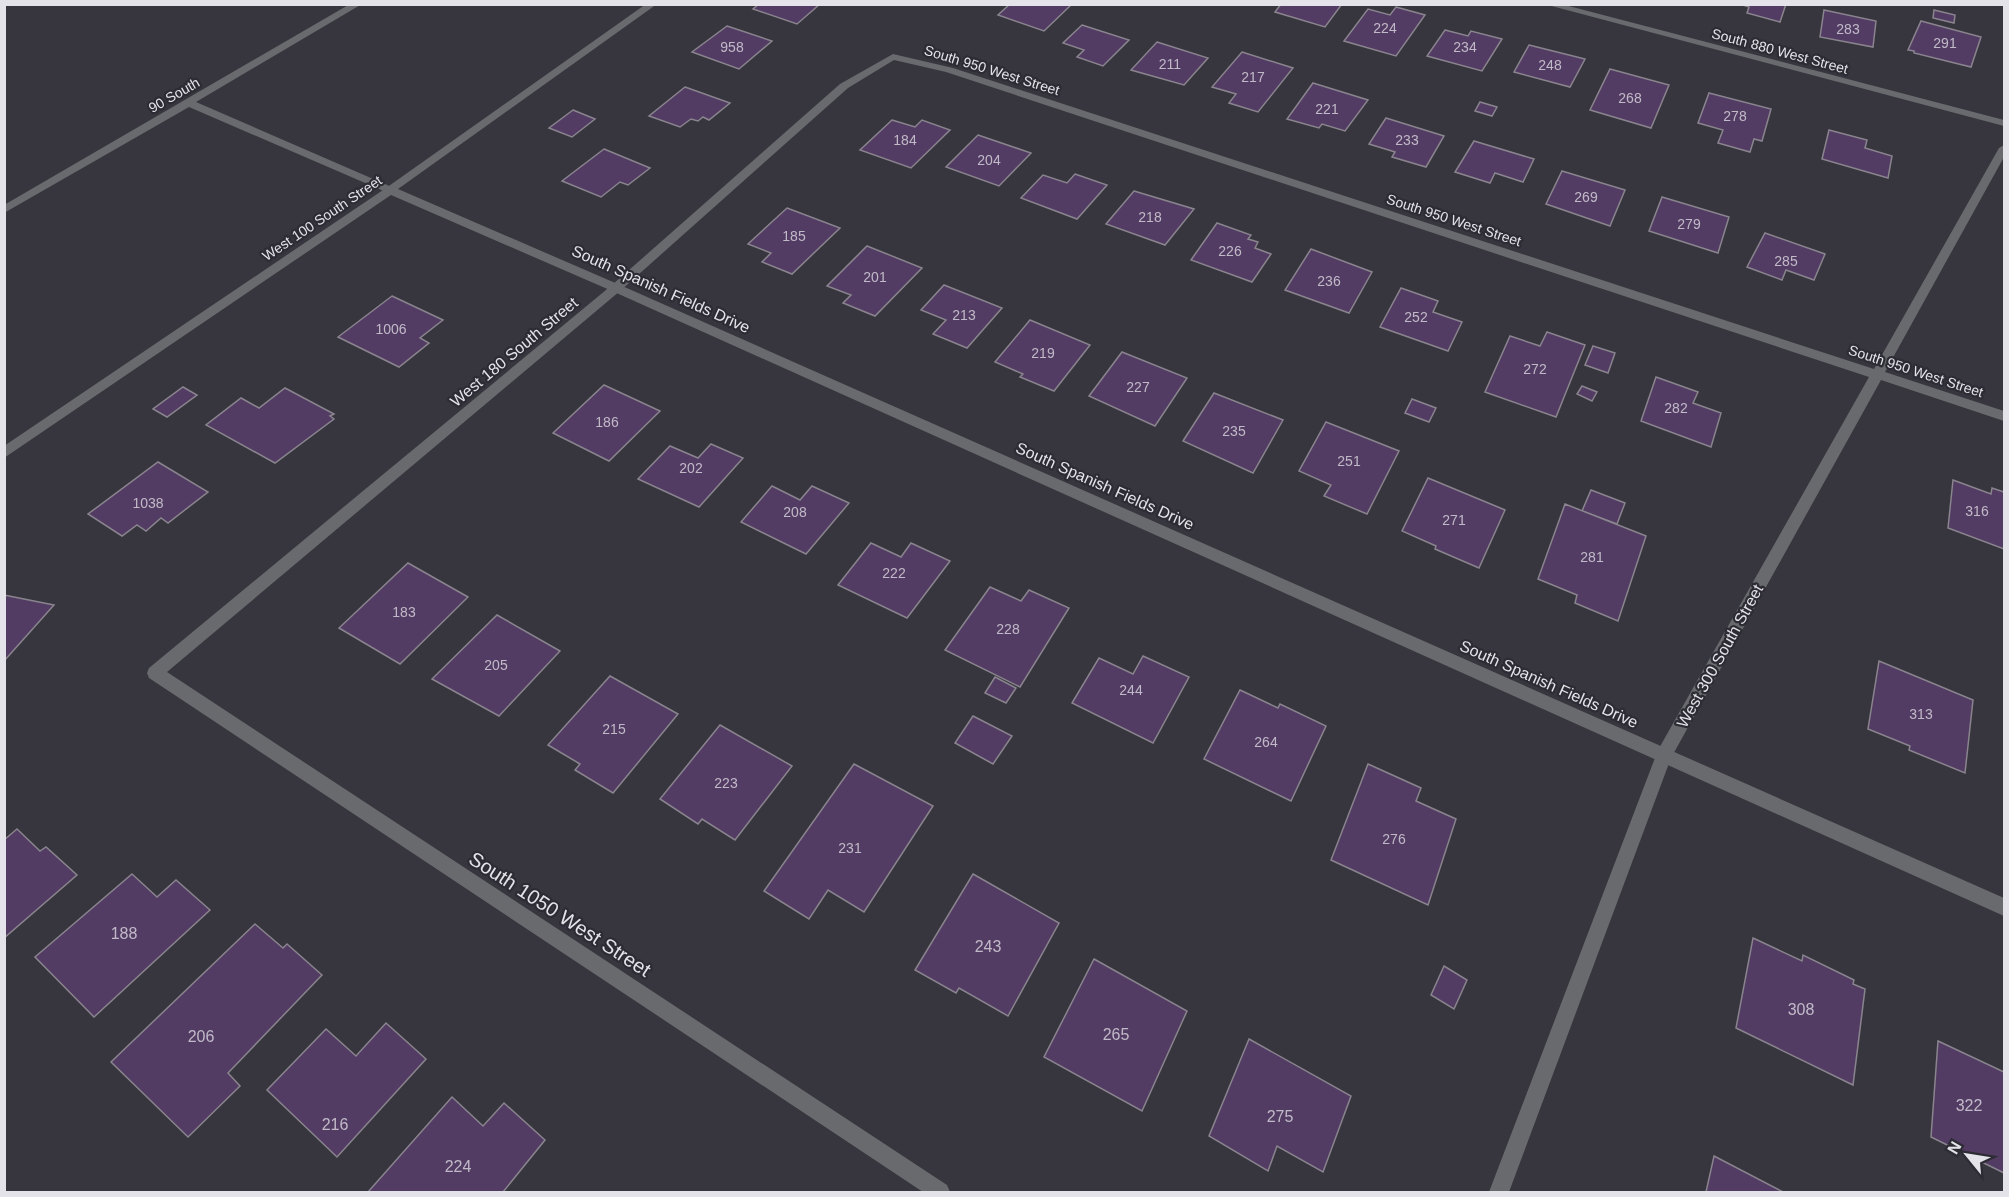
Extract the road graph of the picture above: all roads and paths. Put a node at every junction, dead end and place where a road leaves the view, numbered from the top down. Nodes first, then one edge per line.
1 (358, 4) edge
2 (653, 4) edge
3 (1548, 4) edge
4 (893, 57) joint
5 (189, 103) junction
6 (2004, 123) edge
7 (2004, 148) edge
8 (390, 190) junction
9 (4, 210) edge
10 (616, 288) junction
11 (1877, 374) junction
12 (2004, 416) edge
13 (4, 453) edge
14 (155, 673) joint
15 (1664, 755) junction
16 (2004, 907) edge
17 (940, 1192) edge
18 (1499, 1192) edge

1 - 5 street, 90 South
2 - 8 street, West 100 South Street
3 - 6 street, South 880 West Street
4 - 10 street, West 180 South Street
4 - 11 street, South 950 West Street
5 - 8 street, South Spanish Fields Drive
5 - 9 street, 90 South
7 - 11 street, West 300 South Street
8 - 10 street, South Spanish Fields Drive
8 - 13 street, West 100 South Street
10 - 14 street, West 180 South Street
10 - 15 street, South Spanish Fields Drive
11 - 12 street, South 950 West Street
11 - 15 street, West 300 South Street
14 - 17 street, South 1050 West Street
15 - 16 street, South Spanish Fields Drive
15 - 18 street, West 300 South Street

